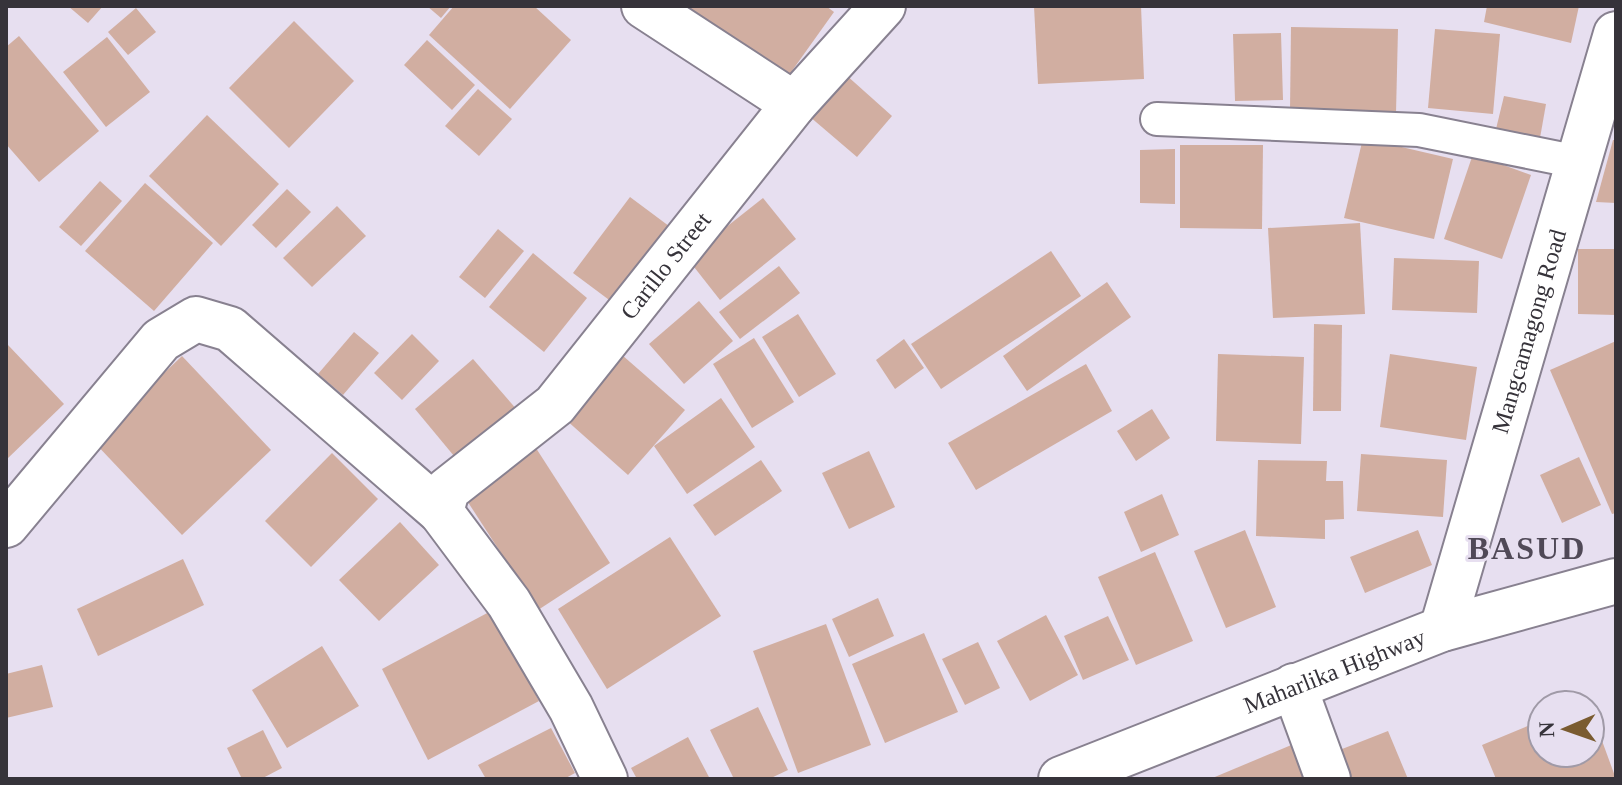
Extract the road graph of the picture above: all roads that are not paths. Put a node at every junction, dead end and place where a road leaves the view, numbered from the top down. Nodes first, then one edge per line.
1 (644, 6) edge
2 (883, 6) edge
3 (1616, 34) edge
4 (794, 104) junction
5 (1157, 119) dead end
6 (1578, 162) junction
7 (441, 512) junction
8 (6, 525) edge
9 (1616, 581) edge
10 (1442, 629) junction
11 (1294, 686) junction
12 (605, 779) edge
13 (1061, 779) edge
14 (1328, 779) edge

1 - 4 main road
2 - 4 main road, Carillo Street
3 - 6 main road, Mangcamagong Road
4 - 7 main road, Carillo Street
5 - 6 lane
6 - 10 main road, Mangcamagong Road
7 - 8 main road
7 - 12 main road
9 - 10 main road, Maharlika Highway
10 - 11 main road, Maharlika Highway
11 - 13 main road, Maharlika Highway
11 - 14 main road

